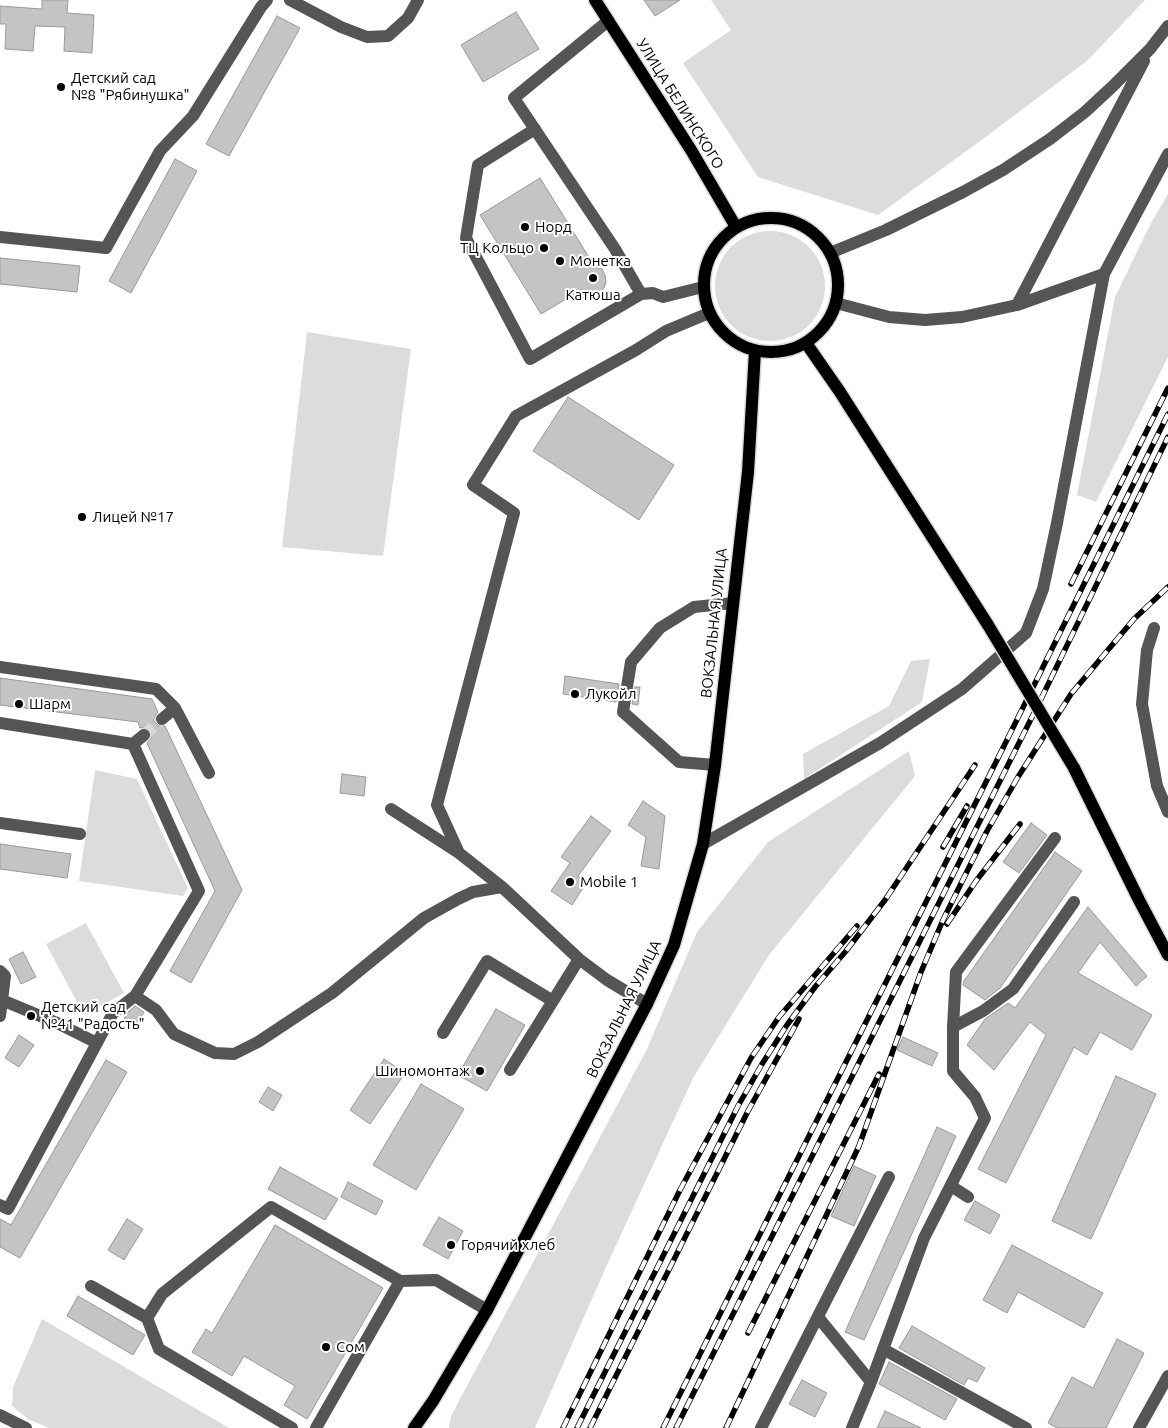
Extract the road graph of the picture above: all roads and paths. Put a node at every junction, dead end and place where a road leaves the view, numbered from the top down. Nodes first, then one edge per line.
1 (267, 0) edge
2 (290, 0) edge
3 (418, 0) edge
4 (595, 0) edge
5 (608, 21) junction
6 (1168, 26) edge
7 (1150, 49) junction
8 (535, 128) junction
9 (1168, 154) edge
10 (736, 227) junction
11 (0, 236) edge
12 (830, 253) junction
13 (1104, 274) junction
14 (703, 287) junction
15 (641, 294) junction
16 (836, 303) junction
17 (1016, 305) junction
18 (709, 313) junction
19 (806, 343) junction
20 (755, 351) junction
21 (733, 602) junction
22 (1154, 628) dead end
23 (0, 667) edge
24 (175, 708) junction
25 (162, 719) tunnel mouth
26 (0, 723) edge
27 (144, 735) tunnel mouth
28 (134, 744) junction
29 (715, 765) junction
30 (209, 773) dead end
31 (391, 809) dead end
32 (1168, 812) edge
33 (0, 823) edge
34 (80, 834) dead end
35 (1054, 838) dead end
36 (703, 844) junction
37 (459, 853) junction
38 (502, 887) junction
39 (1074, 902) dead end
40 (1168, 956) edge
41 (579, 959) junction
42 (0, 970) edge
43 (135, 996) junction
44 (2, 1000) junction
45 (553, 1001) junction
46 (647, 1004) junction
47 (0, 1016) edge
48 (953, 1027) junction
49 (443, 1033) dead end
50 (97, 1043) junction
51 (510, 1070) dead end
52 (888, 1177) dead end
53 (951, 1186) junction
54 (968, 1197) dead end
55 (0, 1205) edge
56 (400, 1280) junction
57 (91, 1286) dead end
58 (487, 1310) junction
59 (818, 1317) junction
60 (147, 1318) junction
61 (883, 1349) junction
62 (1168, 1376) edge
63 (871, 1382) junction
64 (0, 1415) edge
65 (26, 1428) edge
66 (292, 1428) edge
67 (316, 1428) edge
68 (414, 1428) edge
69 (761, 1428) edge
70 (852, 1428) edge
71 (1026, 1428) edge
72 (1138, 1428) edge

1 - 11 street
2 - 3 street
4 - 5 main road, УЛИЦА БЕЛИНСКОГО
5 - 8 street
5 - 10 main road, УЛИЦА БЕЛИНСКОГО
6 - 7 street
7 - 12 street
7 - 17 street
8 - 15 street
8 - 15 street
9 - 13 street
10 - 12 main road
10 - 14 main road
12 - 16 main road
13 - 17 street
13 - 36 street
14 - 15 street
14 - 18 main road
16 - 17 street
16 - 19 main road
18 - 20 main road
18 - 37 street
19 - 20 main road
19 - 40 main road, bridge
20 - 21 main road, ВОКЗАЛЬНАЯ УЛИЦА
21 - 29 main road, ВОКЗАЛЬНАЯ УЛИЦА
21 - 29 street
22 - 32 street
23 - 24 street
24 - 25 street
24 - 30 street
26 - 28 street
27 - 28 street
28 - 43 street
29 - 36 main road, ВОКЗАЛЬНАЯ УЛИЦА
31 - 37 street
33 - 34 street
35 - 48 street
36 - 46 main road, ВОКЗАЛЬНАЯ УЛИЦА
37 - 38 street
38 - 41 street
38 - 43 street
39 - 48 street
41 - 45 street
41 - 46 street
42 - 44 street
43 - 50 street
44 - 47 street
44 - 50 street
45 - 49 street
45 - 51 street
46 - 58 main road, ВОКЗАЛЬНАЯ УЛИЦА
48 - 53 street
50 - 55 street
52 - 59 street
53 - 54 street
53 - 61 street
56 - 58 street
56 - 60 street
56 - 67 street
57 - 60 street
58 - 68 main road, ВОКЗАЛЬНАЯ УЛИЦА
59 - 63 street
59 - 69 street
60 - 66 street
61 - 63 street
61 - 71 street
62 - 72 street
63 - 70 street
64 - 65 street

